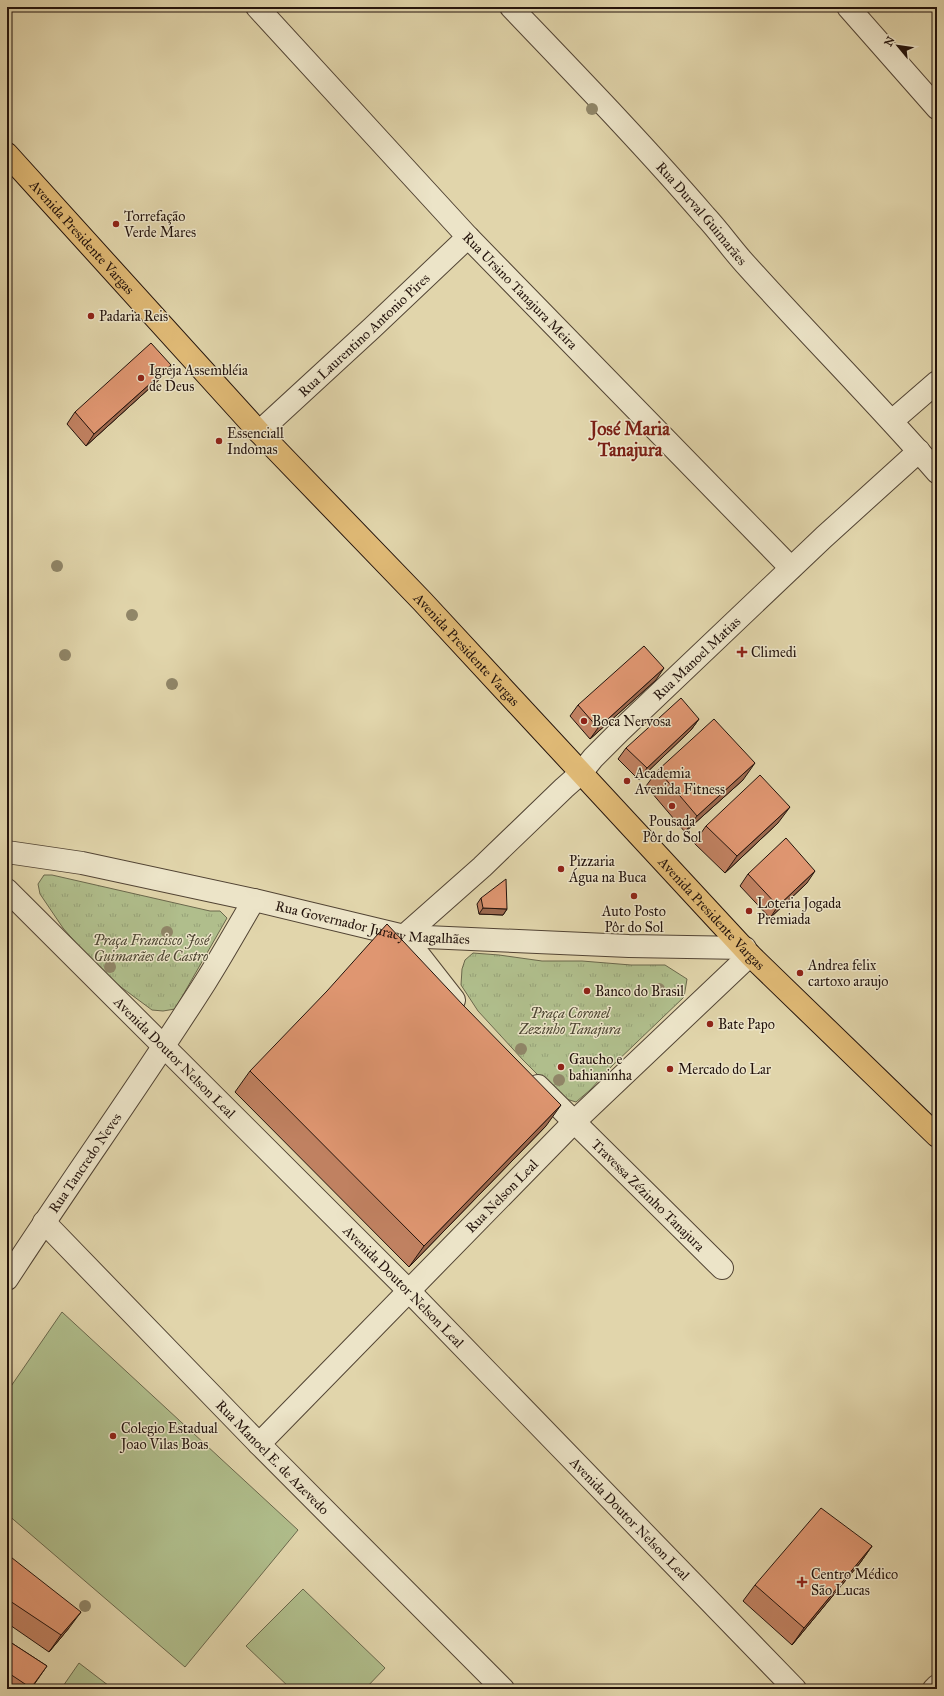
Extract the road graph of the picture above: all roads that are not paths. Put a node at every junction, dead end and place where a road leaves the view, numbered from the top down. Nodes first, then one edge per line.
1 (257, 7) edge
2 (511, 7) edge
3 (848, 7) edge
4 (937, 108) edge
5 (7, 154) edge
6 (468, 236) junction
7 (937, 382) edge
8 (892, 421) junction
9 (259, 432) junction
10 (911, 458) junction
11 (937, 472) edge
12 (791, 568) junction
13 (581, 773) junction
14 (7, 852) edge
15 (7, 890) edge
16 (254, 900) junction
17 (404, 936) junction
18 (747, 951) junction
19 (467, 1015) edge
20 (163, 1046) junction
21 (524, 1074) edge
22 (575, 1121) junction
23 (937, 1136) edge
24 (44, 1222) junction
25 (722, 1268) dead end
26 (7, 1279) edge
27 (409, 1291) junction
28 (259, 1444) junction
29 (937, 1686) edge
30 (503, 1689) edge
31 (795, 1689) edge
32 (934, 1689) edge

1 - 6 street, Rua Ursino Tanajura Meira
2 - 8 street, Rua Durval Guimarães
3 - 4 street
5 - 9 main road, Avenida Presidente Vargas
6 - 9 street, Rua Laurentino Antonio Pires
6 - 12 street, Rua Ursino Tanajura Meira
7 - 8 street
8 - 10 street, Rua Durval Guimarães
9 - 13 main road, Avenida Presidente Vargas
10 - 11 street, Rua Durval Guimarães
10 - 12 street, Rua Manoel Matias
12 - 13 street, Rua Manoel Matias
13 - 17 street, Rua Manoel Matias
13 - 18 main road, Avenida Presidente Vargas
14 - 16 street, Rua Governador Juracy Magalhães
15 - 20 street, Avenida Doutor Nelson Leal
16 - 17 street, Rua Governador Juracy Magalhães
16 - 20 street, Rua Tancredo Neves
17 - 18 street, Rua Governador Juracy Magalhães
17 - 19 street
18 - 22 street, Rua Nelson Leal
18 - 23 main road, Avenida Presidente Vargas
20 - 24 street, Rua Tancredo Neves
20 - 27 street, Avenida Doutor Nelson Leal
21 - 22 street
22 - 25 street, Travessa Zézinho Tanajura
22 - 27 street, Rua Nelson Leal
24 - 26 street, Rua Tancredo Neves
24 - 28 street, Rua Manoel E. de Azevedo
27 - 28 street, Rua Nelson Leal
27 - 31 street, Avenida Doutor Nelson Leal
28 - 30 street, Rua Manoel E. de Azevedo
29 - 32 street

